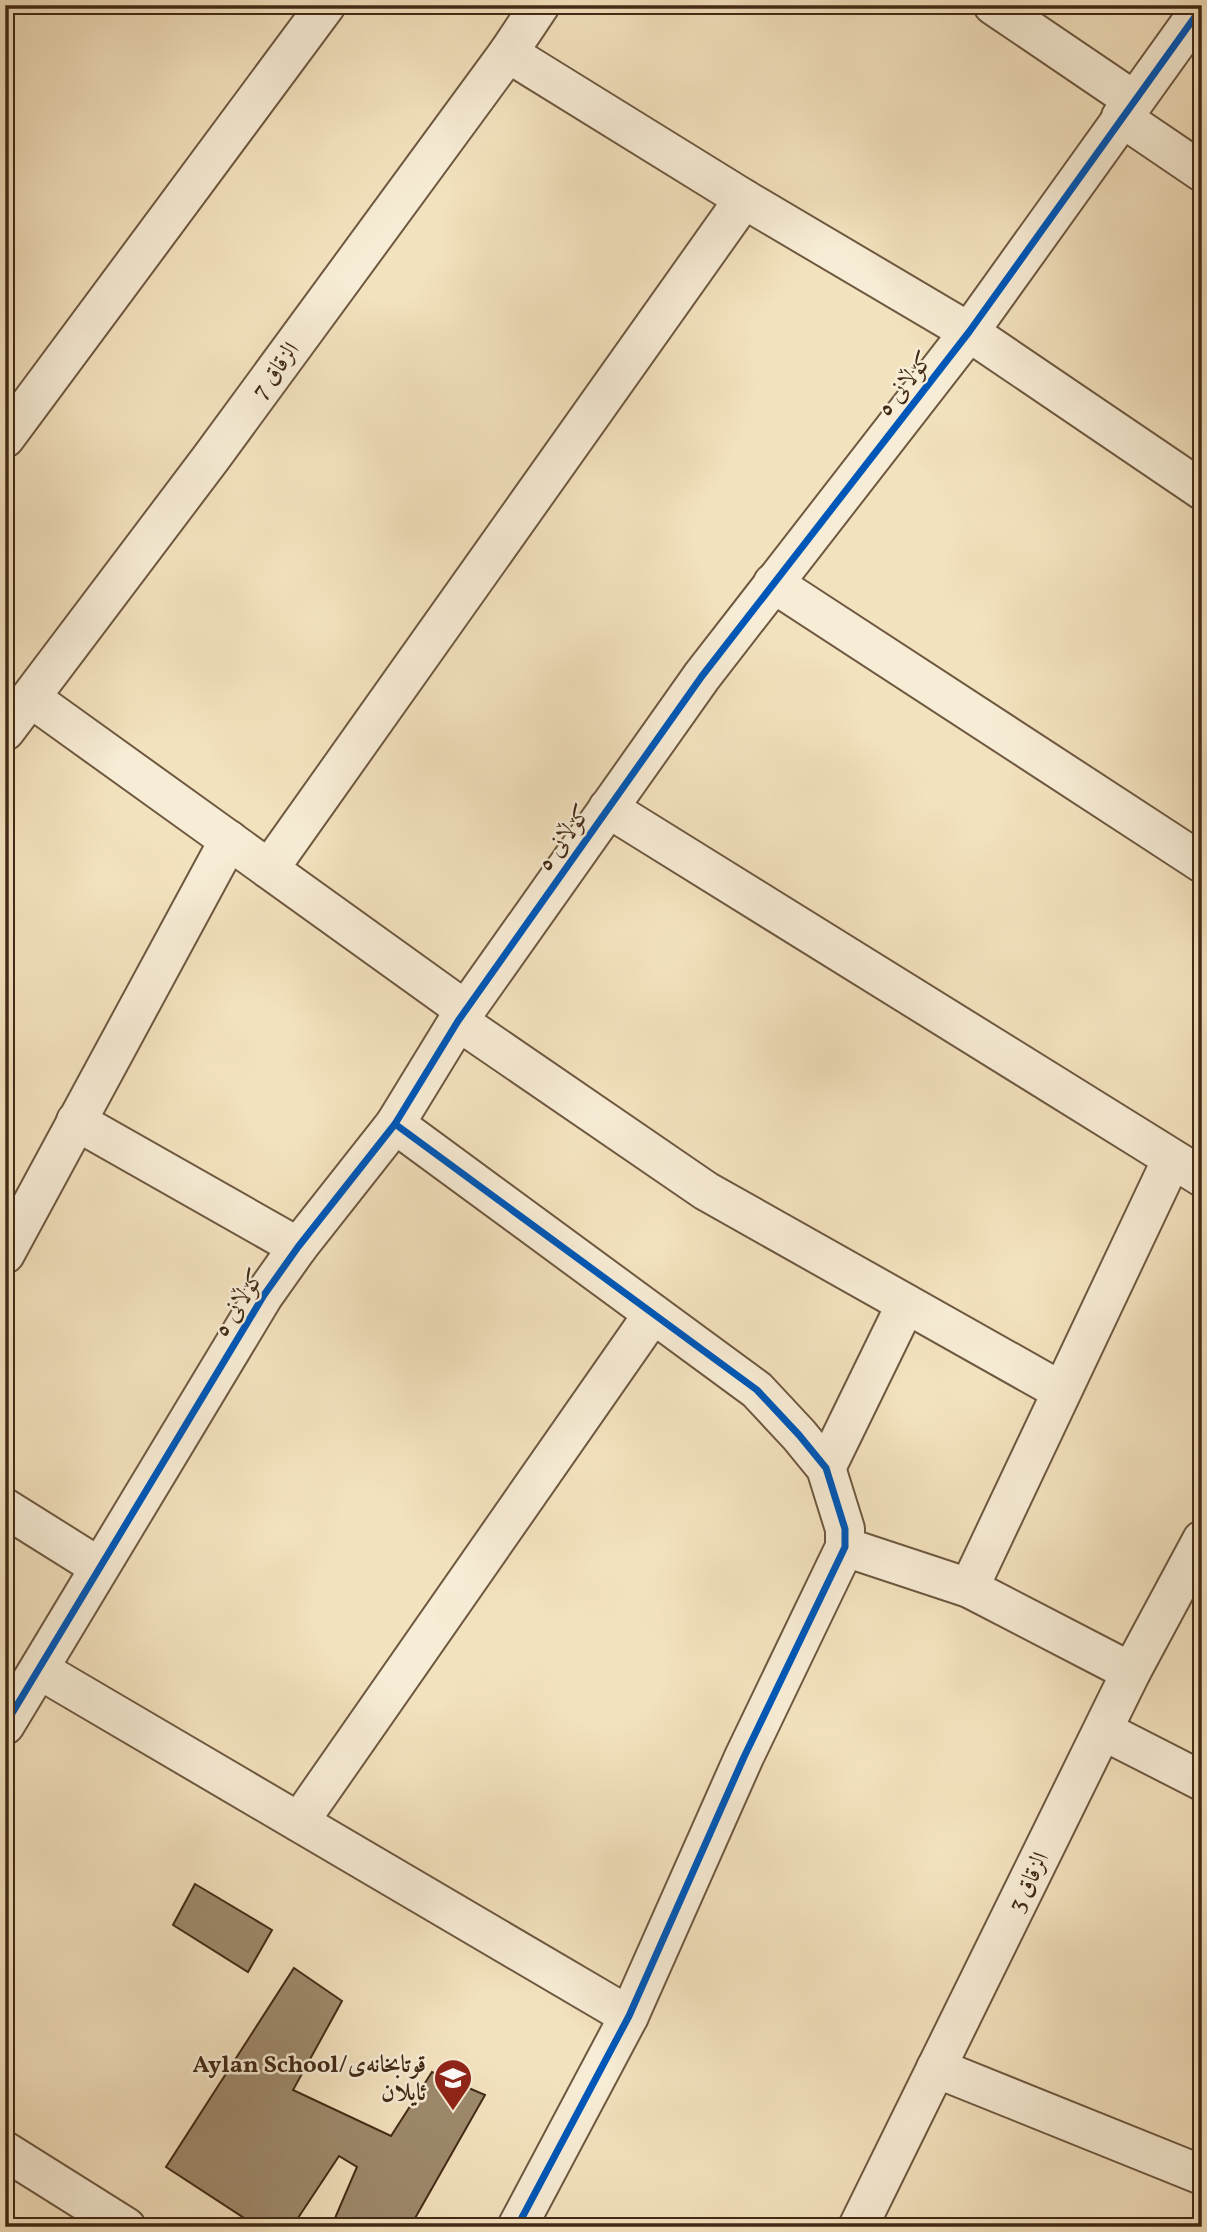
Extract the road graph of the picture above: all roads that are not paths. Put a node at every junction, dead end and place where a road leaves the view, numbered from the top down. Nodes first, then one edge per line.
1 (326, 5) edge
2 (540, 5) edge
3 (993, 5) edge
4 (1202, 7) edge
5 (509, 53) junction
6 (1127, 109) junction
7 (1202, 172) edge
8 (744, 199) junction
9 (969, 332) junction
10 (5, 438) edge
11 (1202, 490) edge
12 (773, 583) junction
13 (31, 698) junction
14 (5, 732) edge
15 (608, 808) junction
16 (229, 840) junction
17 (1202, 863) edge
18 (269, 869) junction
19 (462, 1016) junction
20 (76, 1121) junction
21 (395, 1124) junction
22 (1187, 1168) edge
23 (298, 1247) junction
24 (5, 1254) edge
25 (906, 1304) junction
26 (653, 1314) junction
27 (1061, 1391) junction
28 (826, 1468) junction
29 (5, 1508) edge
30 (1202, 1540) edge
31 (845, 1547) junction
32 (99, 1567) junction
33 (969, 1588) junction
34 (40, 1670) junction
35 (1131, 1672) junction
36 (5, 1725) edge
37 (1104, 1731) junction
38 (1202, 1781) edge
39 (299, 1822) junction
40 (629, 2016) junction
41 (936, 2068) junction
42 (5, 2151) edge
43 (1202, 2175) edge
44 (106, 2221) edge
45 (517, 2227) edge
46 (858, 2227) edge

1 - 10 street
2 - 5 street, الزقاق 7
3 - 6 street
4 - 6 street, کۆڵانی ٥
5 - 8 street
5 - 13 street, الزقاق 7
6 - 7 street
6 - 9 street, کۆڵانی ٥
8 - 9 street
8 - 18 street
9 - 11 street
9 - 12 street, کۆڵانی ٥
12 - 15 street, کۆڵانی ٥
12 - 17 street
13 - 14 street, الزقاق 7
13 - 16 street
15 - 19 street, کۆڵانی ٥
15 - 22 street
16 - 18 street
16 - 20 street
18 - 19 street
19 - 21 street, کۆڵانی ٥
19 - 25 street
20 - 23 street
20 - 24 street
21 - 23 street, کۆڵانی ٥
21 - 26 street
22 - 27 street
23 - 32 street, کۆڵانی ٥
25 - 27 street
25 - 28 street
26 - 28 street
26 - 39 street
27 - 33 street
28 - 31 street
29 - 32 street
30 - 35 street, الزقاق 3
31 - 33 street
31 - 40 street
32 - 34 street, کۆڵانی ٥
33 - 35 street
34 - 36 street, کۆڵانی ٥
34 - 39 street
35 - 37 street, الزقاق 3
37 - 38 street
37 - 41 street, الزقاق 3
39 - 40 street
40 - 45 street
41 - 43 street
41 - 46 street, الزقاق 3
42 - 44 street

